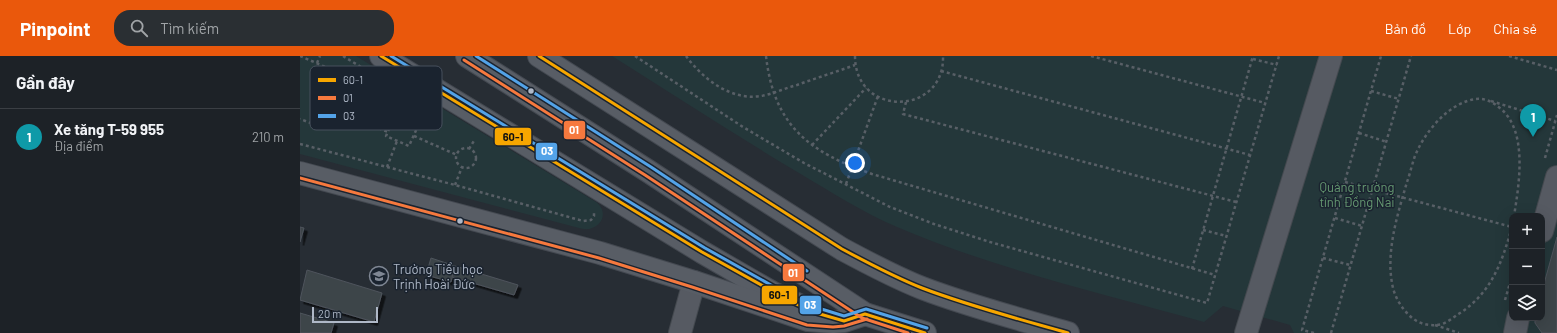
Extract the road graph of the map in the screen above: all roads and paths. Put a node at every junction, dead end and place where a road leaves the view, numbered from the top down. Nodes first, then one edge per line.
1 (300, 56) edge
2 (320, 56) edge
3 (381, 56) edge
4 (467, 56) edge
5 (539, 56) edge
6 (635, 56) edge
7 (686, 56) edge
8 (766, 56) edge
9 (856, 56) edge
10 (943, 56) edge
11 (1090, 56) edge
12 (1279, 56) edge
13 (1331, 56) edge
14 (1381, 56) edge
15 (1411, 56) edge
16 (1509, 56) edge
17 (1253, 57) edge
18 (317, 63) junction
19 (1277, 65) junction
20 (324, 66) edge
21 (397, 66) edge
22 (855, 66) junction
23 (1557, 70) edge
24 (941, 71) junction
25 (866, 88) junction
26 (1371, 91) junction
27 (773, 92) junction
28 (442, 93) edge
29 (878, 96) junction
30 (1242, 97) junction
31 (1399, 99) junction
32 (1484, 99) junction
33 (906, 102) junction
34 (1265, 103) junction
35 (300, 119) edge
36 (1555, 122) dead end
37 (310, 123) edge
38 (383, 130) edge
39 (416, 130) edge
40 (388, 132) joint
41 (1359, 133) junction
42 (477, 135) dead end
43 (414, 136) junction
44 (397, 141) junction
45 (1387, 142) junction
46 (300, 144) edge
47 (812, 145) junction
48 (469, 149) junction
49 (1226, 149) junction
50 (457, 155) junction
51 (1250, 155) junction
52 (387, 167) junction
53 (462, 167) junction
54 (852, 167) junction
55 (300, 173) edge
56 (1557, 177) edge
57 (1345, 182) junction
58 (455, 184) junction
59 (846, 184) junction
60 (1373, 189) junction
61 (1213, 196) junction
62 (1403, 197) junction
63 (1236, 202) junction
64 (1514, 213) edge
65 (1335, 218) junction
66 (1545, 220) edge
67 (583, 221) dead end
68 (1362, 226) junction
69 (1509, 226) edge
70 (1203, 230) junction
71 (1226, 236) junction
72 (1509, 237) edge
73 (702, 252) junction
74 (1323, 258) junction
75 (1350, 265) junction
76 (1192, 269) junction
77 (1215, 275) junction
78 (694, 282) junction
79 (865, 314) junction
80 (844, 321) junction
81 (1517, 321) edge
82 (1434, 325) junction
83 (680, 333) edge
84 (895, 333) edge
85 (925, 333) edge
86 (1068, 333) edge
87 (1246, 333) edge
88 (1314, 333) edge
89 (1330, 333) edge
90 (1459, 333) edge
91 (1515, 333) edge

1 - 18 path
2 - 18 path
3 - 21 main road
4 - 79 main road
5 - 86 main road
6 - 59 path
7 - 27 path
8 - 27 path
9 - 22 path
10 - 24 path
11 - 30 path
12 - 19 path
13 - 87 street
14 - 26 path
15 - 31 path
16 - 23 path
17 - 19 path
17 - 30 path
18 - 20 path
19 - 34 path
22 - 25 path
22 - 27 path
24 - 33 path
24 - 49 path
25 - 29 path
25 - 47 path
26 - 31 path
26 - 41 path
27 - 47 path
28 - 73 main road
29 - 33 path
29 - 54 path
30 - 34 path
30 - 49 path
31 - 45 path
32 - 36 path
32 - 62 path
32 - 64 path
33 - 61 path
34 - 51 path
35 - 37 path
38 - 40 path
39 - 43 path
40 - 44 path
41 - 45 path
41 - 57 path
42 - 48 path
43 - 44 path
43 - 50 path
44 - 52 path
45 - 60 path
46 - 52 path
47 - 54 path
48 - 50 path
48 - 53 path
49 - 51 path
49 - 61 path
50 - 53 path
51 - 63 path
52 - 58 path
53 - 58 path
54 - 59 path
54 - 76 path
55 - 78 main road
56 - 66 street
57 - 60 path
57 - 65 path
58 - 67 path
59 - 77 path
60 - 62 path
60 - 68 path
61 - 63 path
61 - 70 path
62 - 69 path
62 - 82 path
63 - 71 path
65 - 68 path
65 - 74 path
68 - 75 path
70 - 71 path
70 - 76 path
71 - 77 path
72 - 82 path
73 - 78 main road
73 - 80 main road
74 - 75 path
74 - 88 path
75 - 89 path
76 - 77 path
78 - 80 main road
78 - 83 street
79 - 80 main road
79 - 84 main road
79 - 85 main road
81 - 91 street
82 - 90 path

